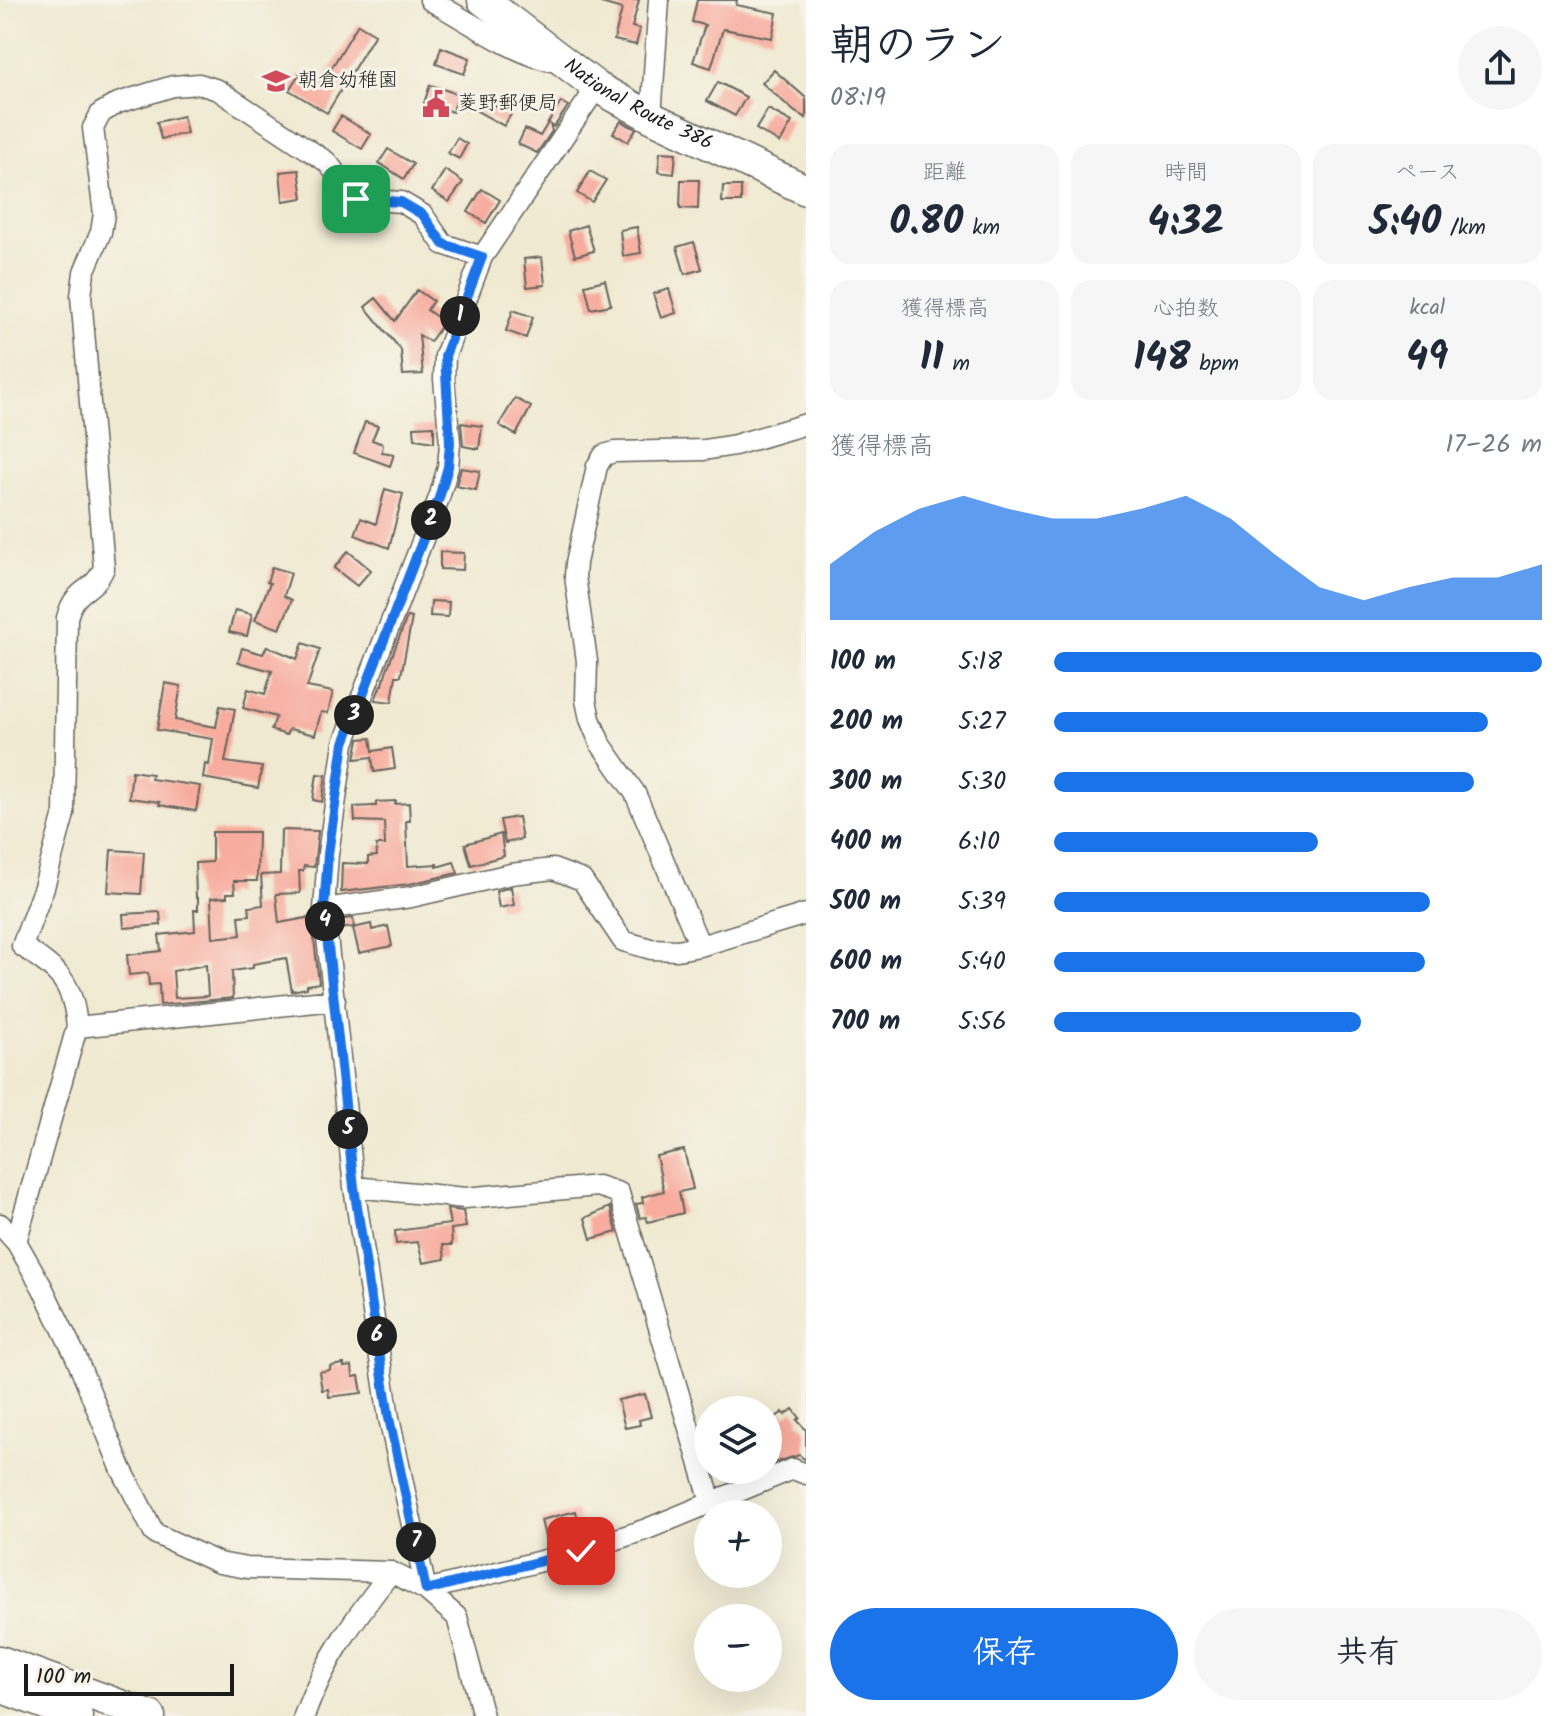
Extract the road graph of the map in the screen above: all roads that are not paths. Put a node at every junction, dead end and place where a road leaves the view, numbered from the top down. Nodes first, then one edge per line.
1 (430, 0) edge
2 (483, 0) edge
3 (659, 0) edge
4 (564, 64) junction
5 (597, 87) junction
6 (651, 117) junction
7 (806, 190) edge
8 (482, 257) junction
9 (806, 424) edge
10 (324, 909) junction
11 (806, 914) edge
12 (700, 946) junction
13 (335, 1000) junction
14 (77, 1027) junction
15 (354, 1187) junction
16 (0, 1224) edge
17 (16, 1242) junction
18 (806, 1474) edge
19 (710, 1500) edge
20 (716, 1500) edge
21 (694, 1509) edge
22 (391, 1572) junction
23 (426, 1590) junction
24 (0, 1661) edge
25 (0, 1687) edge
26 (77, 1716) edge
27 (150, 1716) edge
28 (304, 1716) edge
29 (483, 1716) edge

1 - 4 street
2 - 4 highway, National Route 386
3 - 6 street
4 - 5 highway, National Route 386
5 - 6 highway, National Route 386
5 - 8 street
6 - 7 highway, National Route 386
8 - 10 street
8 - 14 street
9 - 12 street
10 - 12 street
10 - 13 street
11 - 12 street
13 - 14 street
13 - 15 street
14 - 17 street
15 - 19 street
15 - 23 street
16 - 17 street
17 - 22 street
18 - 20 street
21 - 23 street
22 - 23 street
22 - 28 street
23 - 29 street
24 - 27 highway
25 - 26 highway

